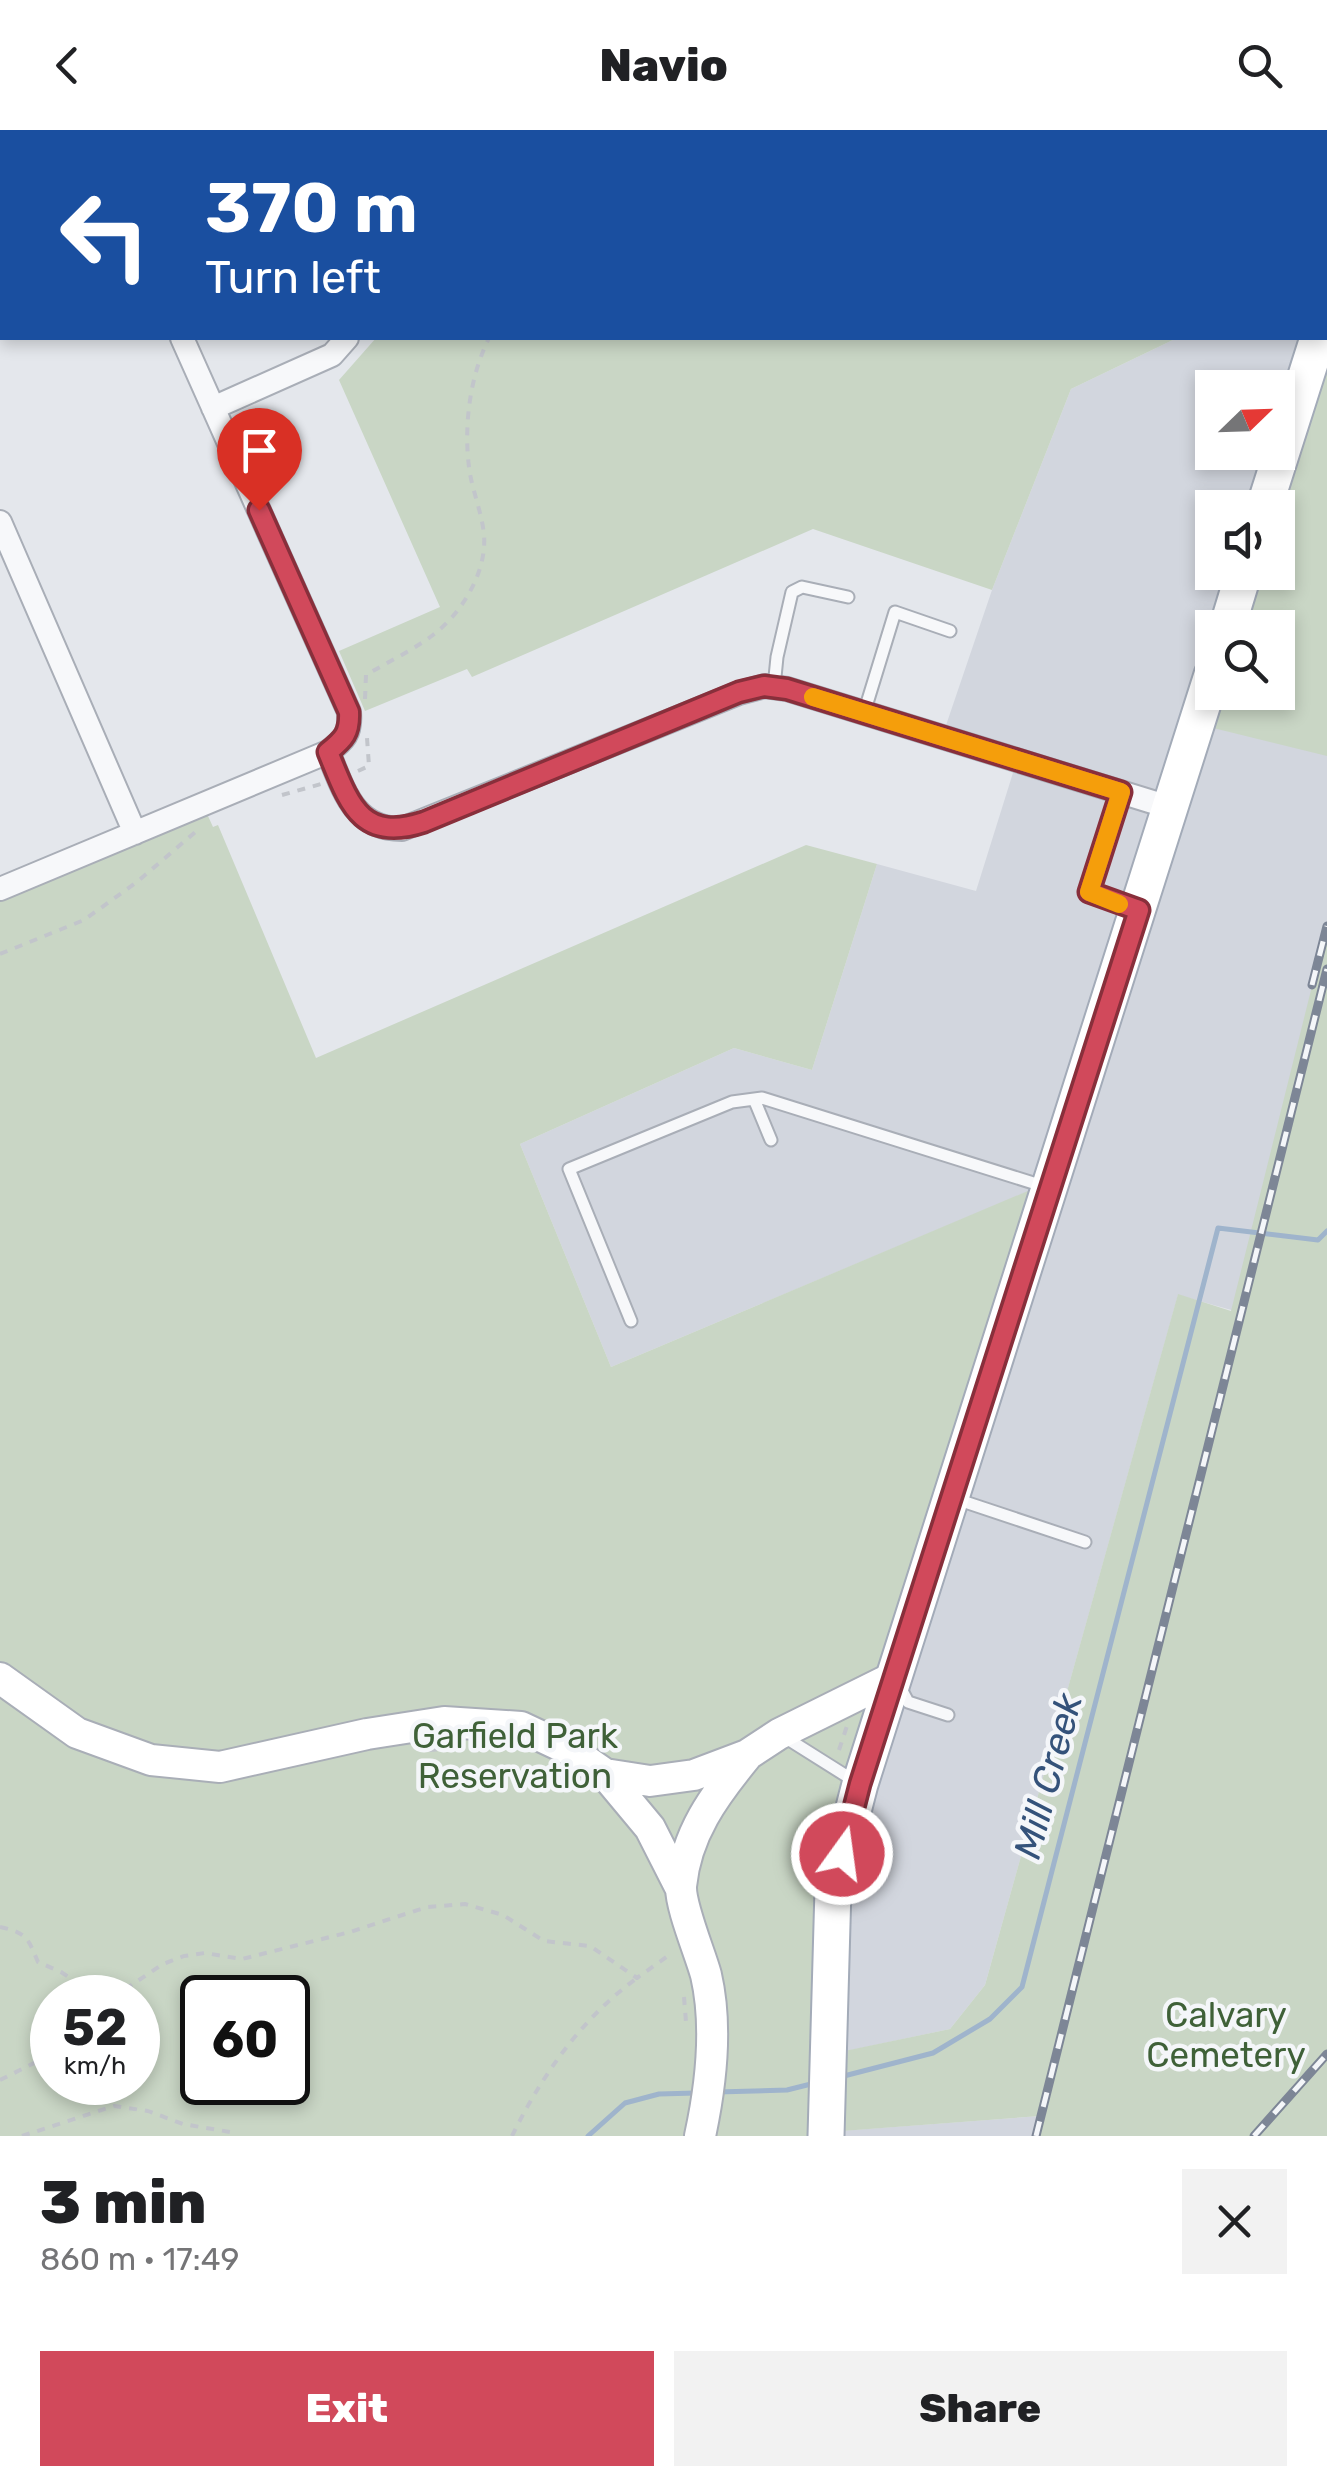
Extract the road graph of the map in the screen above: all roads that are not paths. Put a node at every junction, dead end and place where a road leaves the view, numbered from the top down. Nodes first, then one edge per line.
1 (183, 340) edge
2 (345, 340) edge
3 (1317, 340) edge
4 (213, 408) junction
5 (1270, 490) edge
6 (0, 522) edge
7 (848, 597) dead end
8 (950, 631) dead end
9 (774, 688) junction
10 (1201, 710) edge
11 (864, 712) junction
12 (328, 752) junction
13 (1121, 792) junction
14 (1172, 808) junction
15 (134, 833) junction
16 (0, 888) edge
17 (1139, 910) junction
18 (754, 1099) junction
19 (772, 1140) dead end
20 (1050, 1188) junction
21 (631, 1320) dead end
22 (952, 1498) junction
23 (1086, 1542) dead end
24 (894, 1676) junction
25 (0, 1678) edge
26 (948, 1715) dead end
27 (779, 1734) junction
28 (748, 1755) junction
29 (605, 1774) junction
30 (860, 1784) junction
31 (681, 1889) junction
32 (705, 2107) edge
33 (826, 2136) edge

1 - 4 street
2 - 4 street
3 - 5 main road
4 - 12 street
6 - 15 street
7 - 9 lane
8 - 11 lane
9 - 11 street
9 - 12 street
10 - 14 main road
11 - 13 street
12 - 15 street
13 - 14 street
13 - 17 lane
14 - 17 main road
15 - 16 street
17 - 20 main road
18 - 19 lane
18 - 20 lane
18 - 21 lane
20 - 22 main road
22 - 23 lane
22 - 24 main road
24 - 26 lane
24 - 27 street
24 - 30 main road
25 - 29 street
27 - 28 street
27 - 30 lane
28 - 29 street
28 - 31 street
29 - 31 street
30 - 33 main road
31 - 32 street

